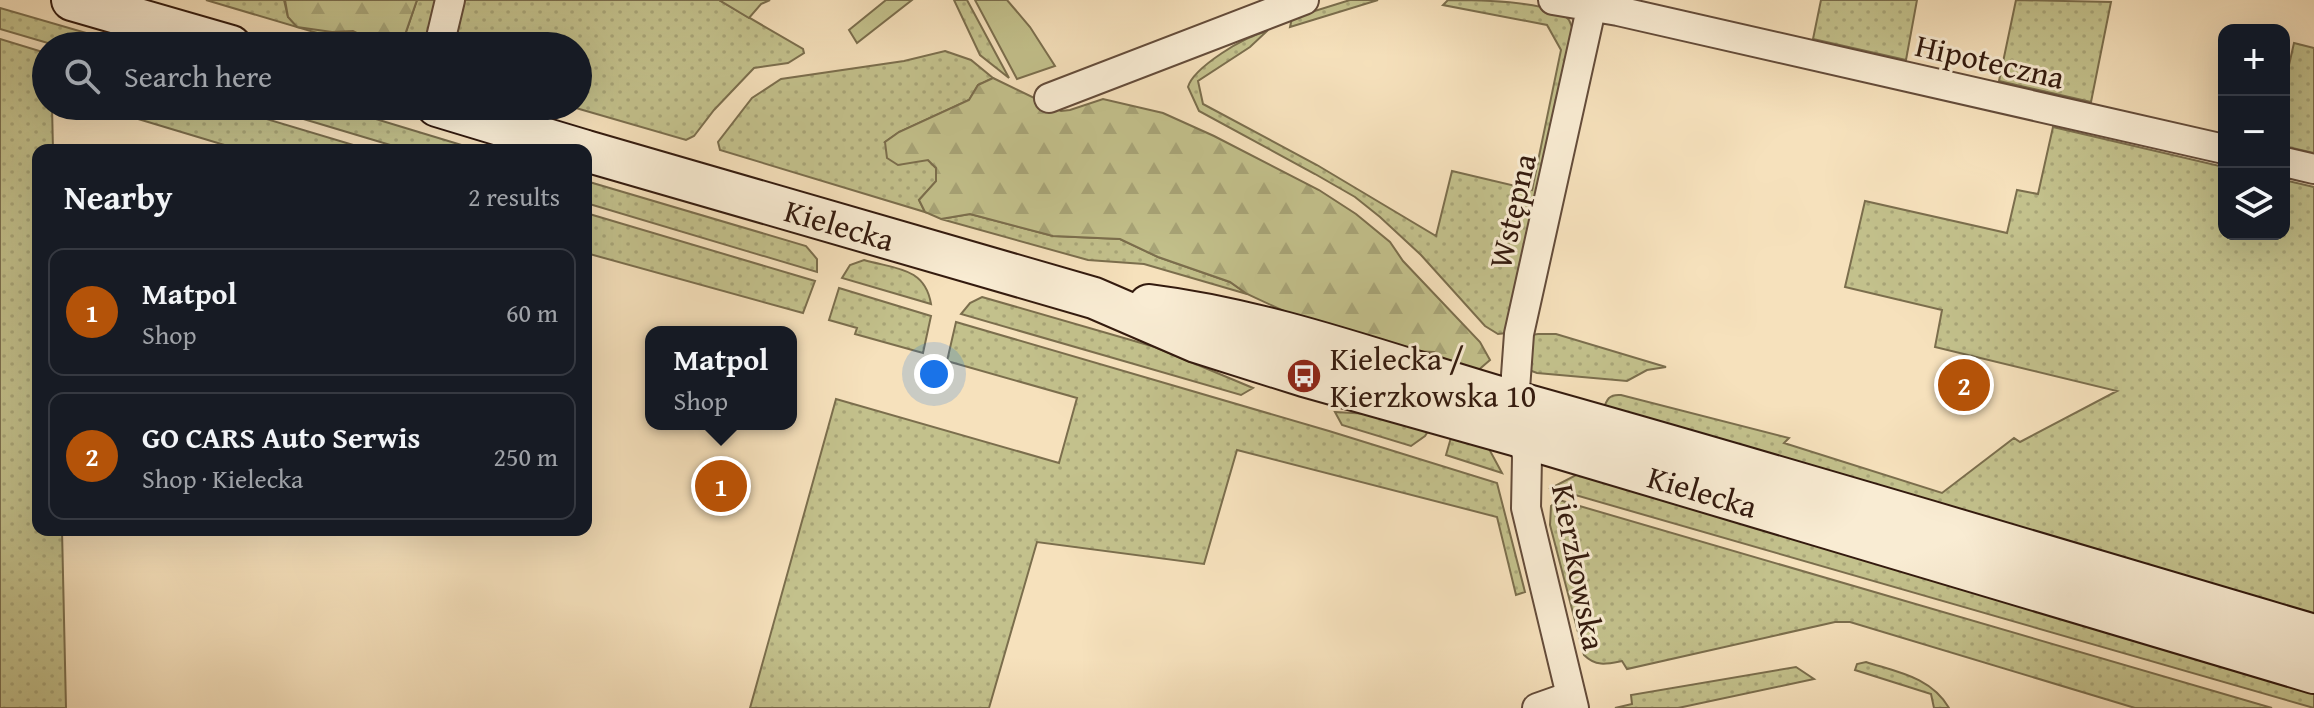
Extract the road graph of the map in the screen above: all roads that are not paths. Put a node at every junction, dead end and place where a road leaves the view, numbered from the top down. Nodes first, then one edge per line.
1 (72, 0) edge
2 (450, 0) edge
3 (1304, 0) edge
4 (1553, 0) edge
5 (1592, 4) edge
6 (183, 32) edge
7 (442, 32) edge
8 (1049, 98) dead end
9 (484, 120) edge
10 (564, 144) edge
11 (2218, 148) edge
12 (592, 152) edge
13 (2290, 163) edge
14 (2314, 169) edge
15 (1520, 420) junction
16 (2314, 635) edge
17 (2314, 673) edge
18 (1572, 702) edge
19 (1537, 708) edge

1 - 6 main road
2 - 7 street
3 - 8 street
4 - 5 street, Hipoteczna
5 - 11 street, Hipoteczna
5 - 15 street, Wstępna
9 - 10 main road, Kielecka
12 - 15 main road, Kielecka
13 - 14 street
15 - 16 main road, Kielecka
15 - 17 main road, Kielecka
15 - 18 street, Kierzkowska
18 - 19 street

